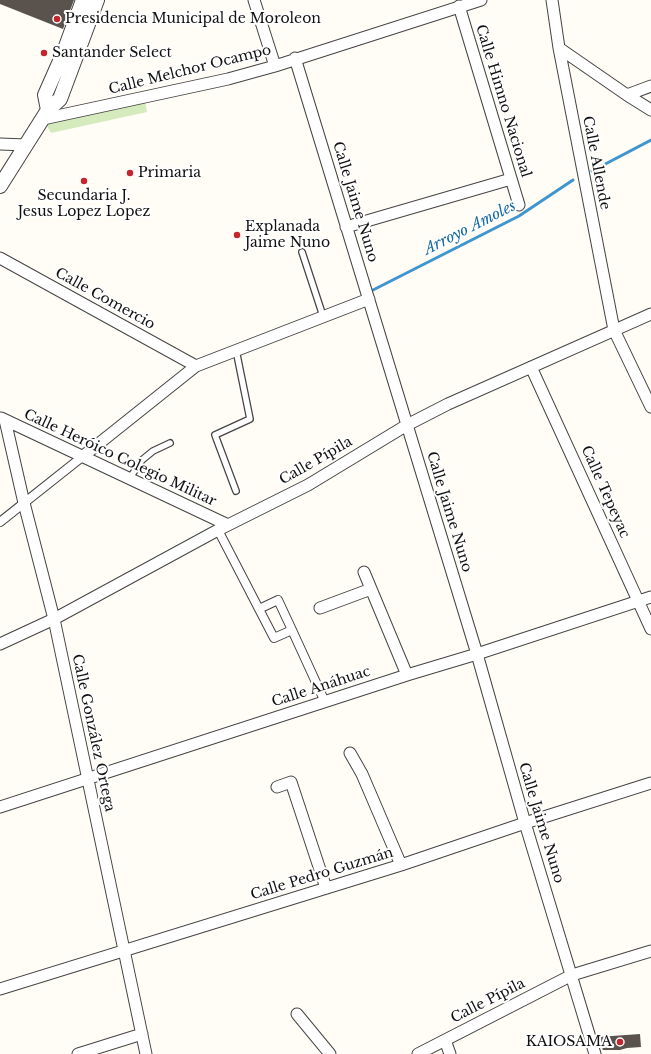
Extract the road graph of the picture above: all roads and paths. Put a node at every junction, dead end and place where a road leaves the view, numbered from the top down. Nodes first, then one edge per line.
1 (83, 0) edge
2 (97, 0) edge
3 (254, 0) edge
4 (481, 0) edge
5 (552, 0) edge
6 (459, 6) junction
7 (560, 48) junction
8 (295, 58) junction
9 (275, 66) junction
10 (651, 86) edge
11 (627, 95) junction
12 (651, 110) edge
13 (45, 114) junction
14 (0, 144) edge
15 (26, 145) junction
16 (511, 179) junction
17 (0, 186) edge
18 (518, 205) dead end
19 (346, 226) junction
20 (302, 252) dead end
21 (0, 258) edge
22 (369, 299) junction
23 (651, 314) edge
24 (323, 316) junction
25 (614, 330) junction
26 (236, 350) junction
27 (196, 366) junction
28 (531, 367) junction
29 (651, 407) edge
30 (2, 419) edge
31 (407, 426) junction
32 (170, 443) dead end
33 (82, 457) junction
34 (129, 479) junction
35 (236, 491) dead end
36 (24, 503) junction
37 (0, 522) edge
38 (223, 528) junction
39 (364, 572) dead end
40 (371, 589) junction
41 (651, 596) edge
42 (638, 601) junction
43 (320, 608) dead end
44 (259, 609) junction
45 (54, 619) junction
46 (651, 629) edge
47 (292, 630) junction
48 (0, 644) edge
49 (477, 654) junction
50 (407, 675) junction
51 (325, 702) junction
52 (350, 753) dead end
53 (87, 779) junction
54 (651, 783) edge
55 (277, 787) dead end
56 (0, 807) edge
57 (525, 823) junction
58 (401, 865) junction
59 (326, 888) junction
60 (651, 951) edge
61 (124, 952) junction
62 (572, 976) junction
63 (0, 989) edge
64 (297, 1014) dead end
65 (142, 1034) junction
66 (445, 1040) junction
67 (78, 1054) edge
68 (146, 1054) edge
69 (330, 1054) edge
70 (418, 1054) edge
71 (450, 1054) edge
72 (595, 1054) edge

1 - 13 street
2 - 13 street
3 - 9 street
4 - 6 street, Calle Melchor Ocampo
5 - 7 street, Calle Allende
6 - 8 street, Calle Melchor Ocampo
6 - 16 street, Calle Himno Nacional
7 - 11 street
7 - 25 street, Calle Allende
8 - 9 street, Calle Melchor Ocampo
8 - 19 street, Calle Jaime Nuno
9 - 13 street, Calle Melchor Ocampo
10 - 11 street
11 - 12 street
13 - 15 street
14 - 15 street
15 - 17 street
16 - 18 street, Calle Himno Nacional
16 - 19 street
19 - 22 street, Calle Jaime Nuno
20 - 24 lane
21 - 27 street, Calle Comercio
22 - 24 street
22 - 31 street, Calle Jaime Nuno
23 - 25 street, Calle Pípila
24 - 26 street
25 - 28 street, Calle Pípila
25 - 29 street, Calle Allende
26 - 27 street
26 - 35 lane
27 - 33 street
28 - 31 street, Calle Pípila
28 - 42 street, Calle Tepeyac
30 - 33 street, Calle Heróico Colegio Militar
30 - 36 street, Calle González Ortega
31 - 38 street, Calle Pípila
31 - 49 street, Calle Jaime Nuno
32 - 34 lane
33 - 34 street, Calle Heróico Colegio Militar
33 - 36 street
34 - 38 street, Calle Heróico Colegio Militar
36 - 37 street
36 - 45 street, Calle González Ortega
38 - 44 street
38 - 45 street, Calle Pípila
39 - 40 street
40 - 43 street
40 - 50 street
41 - 42 street, Calle Anáhuac
42 - 46 street, Calle Tepeyac
42 - 49 street, Calle Anáhuac
44 - 47 street
44 - 47 street
45 - 48 street, Calle Pípila
45 - 53 street, Calle González Ortega
47 - 51 street
49 - 50 street, Calle Anáhuac
49 - 57 street, Calle Jaime Nuno
50 - 51 street, Calle Anáhuac
51 - 53 street, Calle Anáhuac
52 - 58 street
53 - 56 street, Calle Anáhuac
53 - 61 street, Calle González Ortega
54 - 57 street, Calle Pedro Guzmán
55 - 59 street
57 - 58 street, Calle Pedro Guzmán
57 - 62 street, Calle Jaime Nuno
58 - 59 street, Calle Pedro Guzmán
59 - 61 street, Calle Pedro Guzmán
60 - 62 street, Calle Pípila
61 - 63 street, Calle Pedro Guzmán
61 - 65 street, Calle González Ortega
62 - 66 street, Calle Pípila
62 - 72 street, Calle Jaime Nuno
64 - 69 street
65 - 67 street
65 - 68 street, Calle González Ortega
66 - 70 street, Calle Pípila
66 - 71 street

